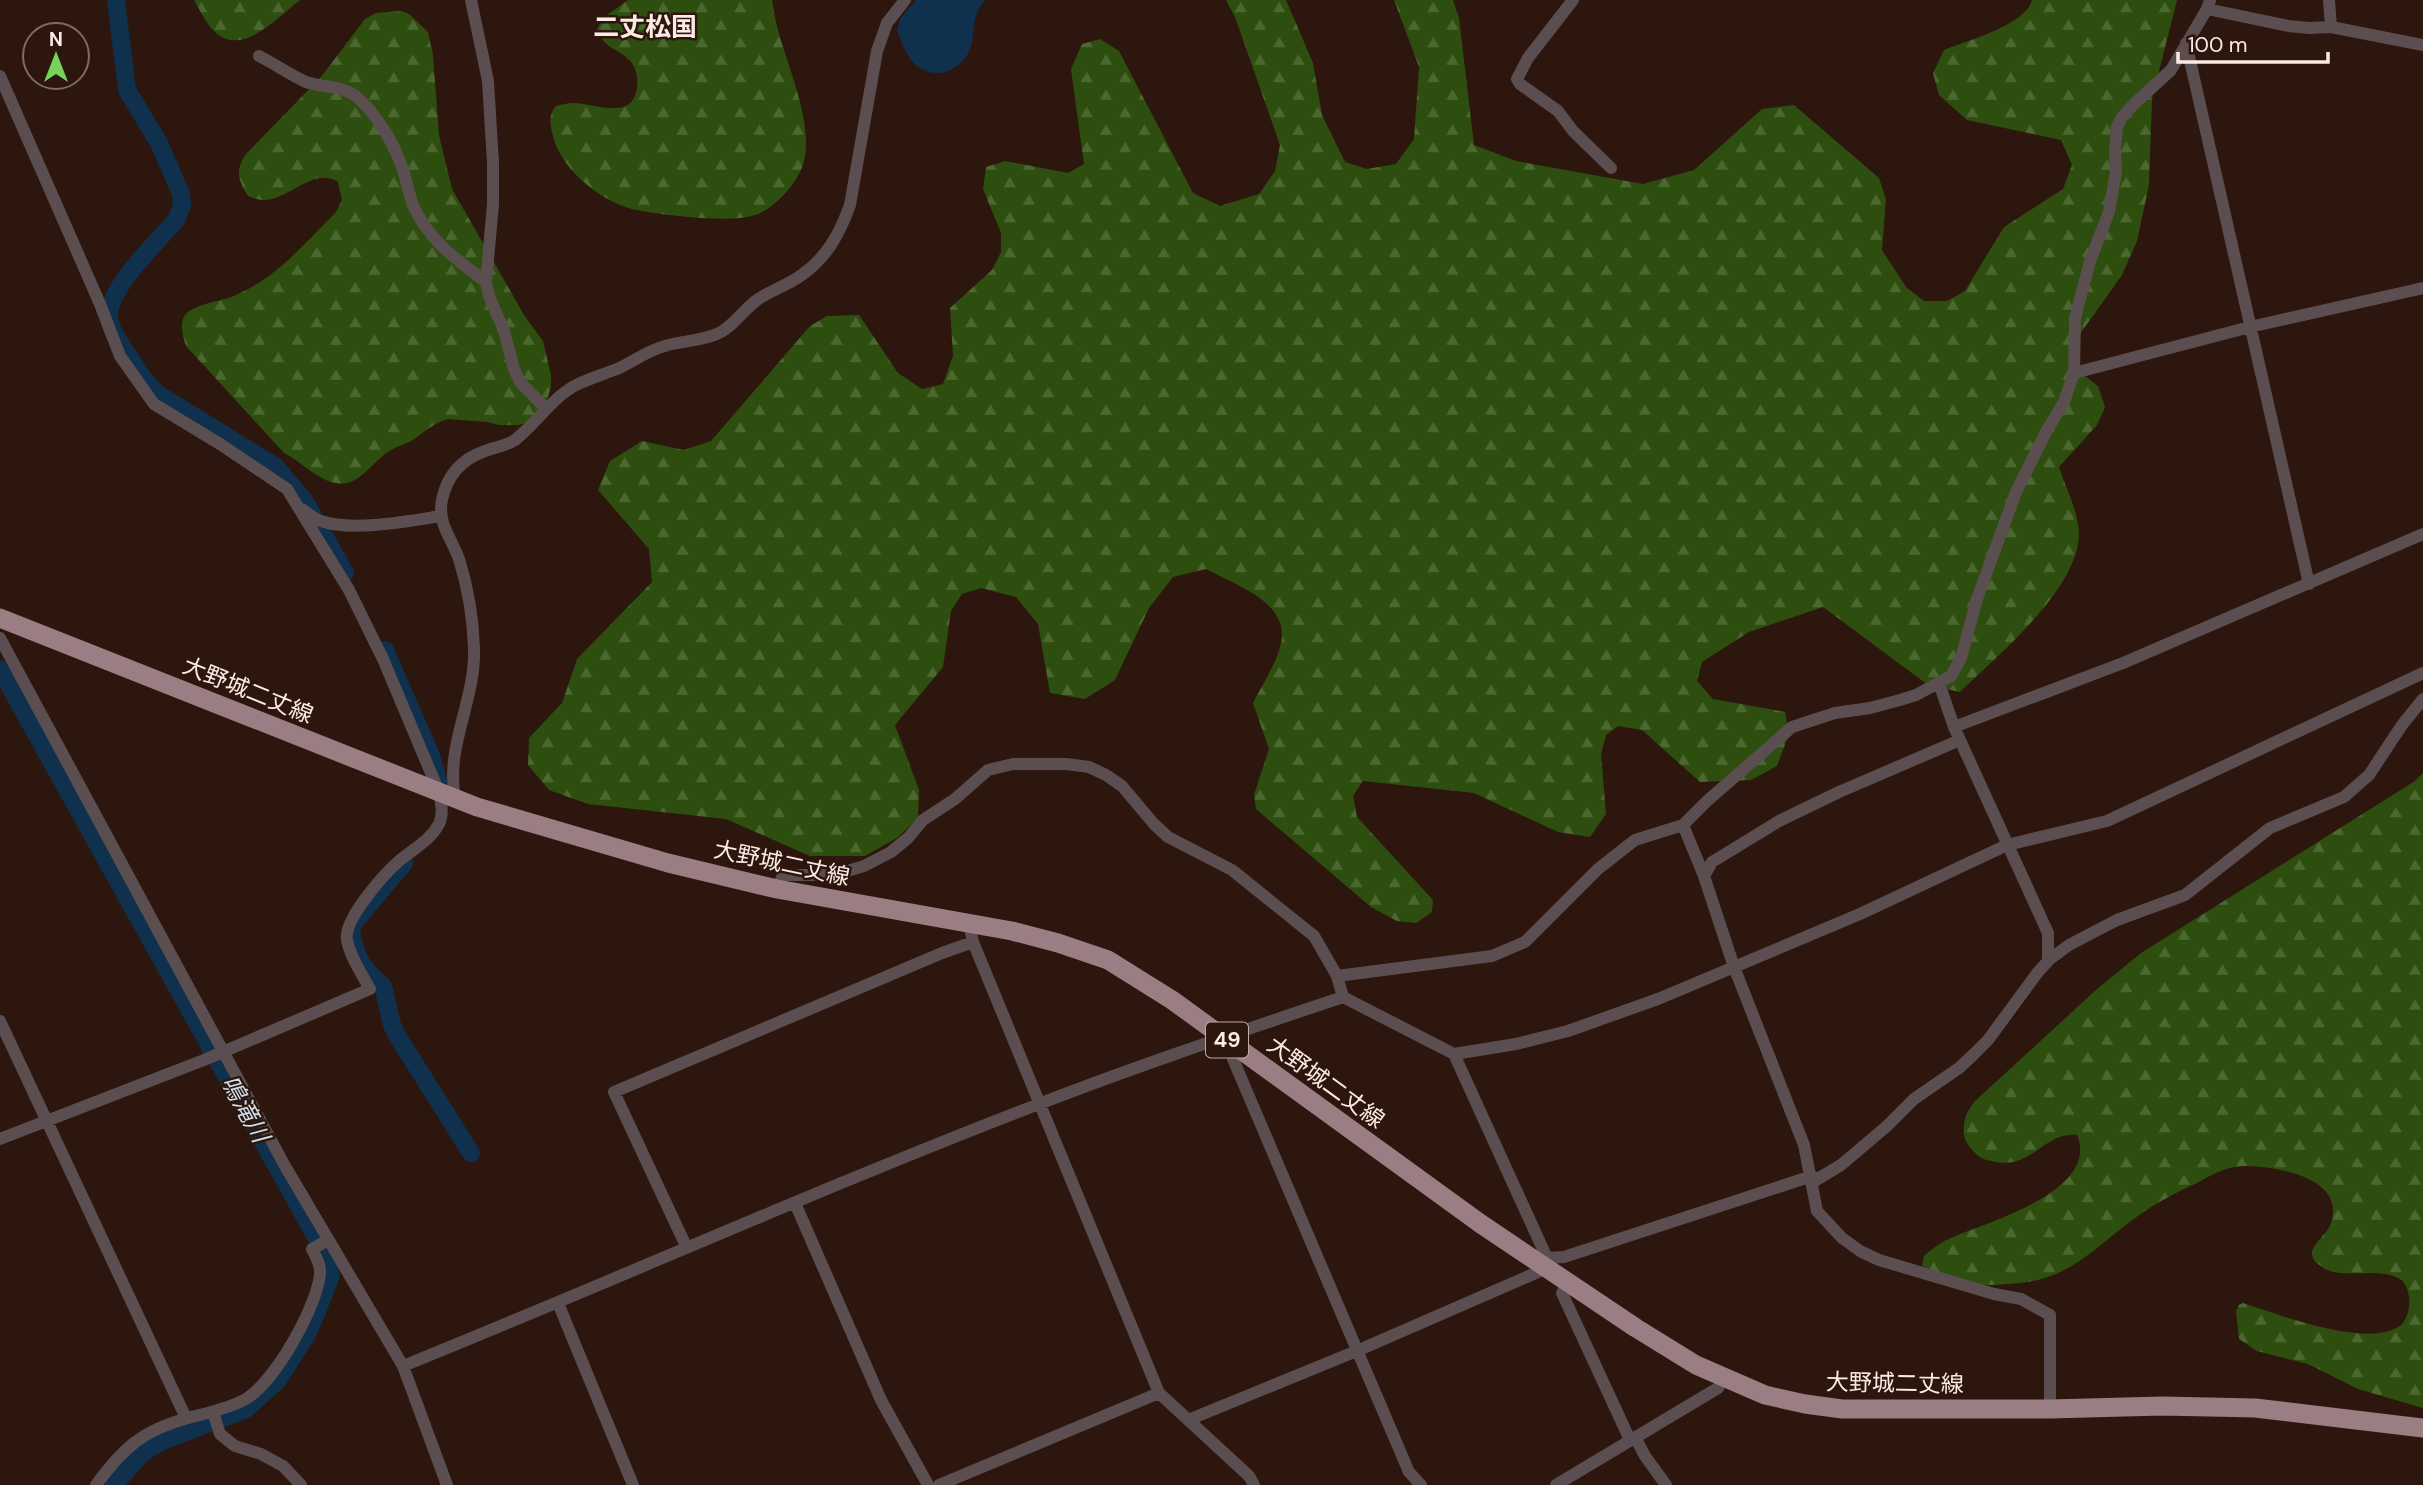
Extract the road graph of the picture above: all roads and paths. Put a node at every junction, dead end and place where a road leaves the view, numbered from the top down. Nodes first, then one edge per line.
1 (471, 0) edge
2 (905, 0) edge
3 (1573, 0) edge
4 (2329, 0) edge
5 (2209, 4) edge
6 (2331, 27) junction
7 (2186, 43) junction
8 (2423, 45) edge
9 (259, 56) dead end
10 (0, 76) edge
11 (1611, 168) dead end
12 (486, 282) junction
13 (2423, 288) edge
14 (2250, 327) junction
15 (2074, 373) junction
16 (546, 409) junction
17 (299, 507) junction
18 (441, 516) junction
19 (2423, 534) edge
20 (2309, 584) junction
21 (0, 618) edge
22 (0, 638) edge
23 (2423, 673) edge
24 (1939, 684) junction
25 (2423, 699) edge
26 (1954, 727) junction
27 (1960, 740) junction
28 (447, 795) junction
29 (1683, 825) junction
30 (2007, 845) junction
31 (1704, 876) junction
32 (777, 889) junction
33 (971, 933) junction
34 (2048, 961) junction
35 (1734, 967) junction
36 (1338, 976) junction
37 (1343, 997) junction
38 (0, 1021) edge
39 (1224, 1037) junction
40 (1240, 1050) junction
41 (223, 1051) junction
42 (1454, 1054) junction
43 (1039, 1104) junction
44 (46, 1120) junction
45 (0, 1139) edge
46 (1812, 1176) junction
47 (795, 1203) junction
48 (328, 1240) junction
49 (686, 1246) junction
50 (1545, 1261) junction
51 (1568, 1282) junction
52 (558, 1303) junction
53 (1359, 1350) junction
54 (404, 1366) junction
55 (1723, 1378) junction
56 (1159, 1393) junction
57 (2050, 1409) junction
58 (213, 1412) junction
59 (186, 1418) junction
60 (1188, 1420) junction
61 (2423, 1428) edge
62 (1633, 1439) junction
63 (96, 1485) edge
64 (301, 1485) edge
65 (447, 1485) edge
66 (633, 1485) edge
67 (928, 1485) edge
68 (939, 1485) edge
69 (1254, 1485) edge
70 (1421, 1485) edge
71 (1556, 1485) edge
72 (1666, 1485) edge

1 - 12 street
2 - 16 street
3 - 11 street
4 - 6 street
5 - 6 street
5 - 7 street
6 - 8 street
7 - 14 street
7 - 15 street
9 - 12 street
10 - 17 street
12 - 16 street
13 - 14 street
14 - 15 street
14 - 20 street
15 - 24 street
16 - 18 street
17 - 18 street
17 - 28 street
18 - 28 street
19 - 20 street
20 - 26 street
21 - 28 main road, 大野城二丈線 / 49
22 - 41 street
23 - 30 street
24 - 26 street
24 - 29 street
25 - 34 street
26 - 27 street
27 - 30 street
27 - 31 street
28 - 32 main road, 大野城二丈線 / 49
28 - 41 street
29 - 31 street
29 - 36 street
30 - 34 street
30 - 35 street
31 - 35 street
32 - 33 main road, 大野城二丈線 / 49
32 - 36 street
33 - 39 main road, 大野城二丈線 / 49
33 - 43 street
33 - 49 street
34 - 46 street
35 - 42 street
35 - 46 street
36 - 37 street
37 - 39 street
37 - 42 street
38 - 44 street
39 - 40 main road, 大野城二丈線 / 49
39 - 43 street
40 - 50 main road, 大野城二丈線 / 49
40 - 53 street
41 - 44 street
41 - 48 street
42 - 50 street
43 - 47 street
43 - 56 street
44 - 45 street
44 - 59 street
46 - 50 street
46 - 57 street
47 - 49 street
47 - 67 street
48 - 54 street
48 - 58 street
49 - 52 street
50 - 51 main road, 大野城二丈線 / 49
50 - 53 street
51 - 55 main road, 大野城二丈線 / 49
51 - 62 street
52 - 54 street
52 - 66 street
53 - 60 street
53 - 70 street
54 - 65 street
55 - 57 main road, 大野城二丈線 / 49
55 - 62 street
56 - 60 street
56 - 68 street
57 - 61 main road, 大野城二丈線 / 49
58 - 59 street
58 - 64 street
59 - 63 street
60 - 69 street
62 - 71 street
62 - 72 street

